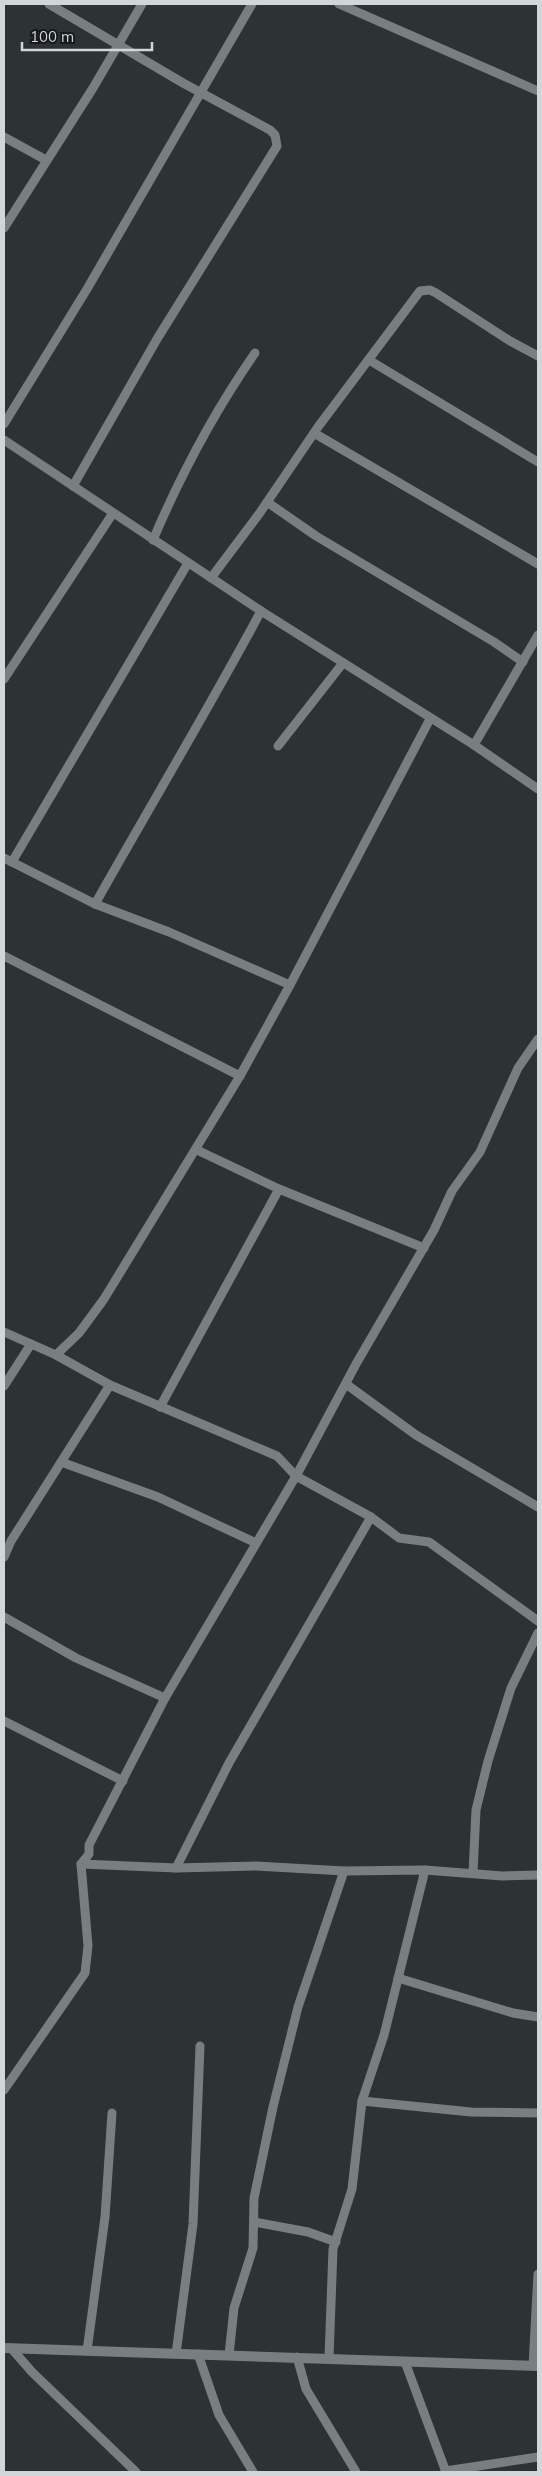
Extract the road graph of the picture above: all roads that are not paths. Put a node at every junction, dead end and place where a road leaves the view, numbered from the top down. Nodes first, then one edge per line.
1 (49, 4) edge
2 (142, 4) edge
3 (252, 4) edge
4 (339, 4) edge
5 (117, 44) junction
6 (538, 91) edge
7 (201, 92) junction
8 (4, 137) edge
9 (46, 160) junction
10 (4, 228) edge
11 (254, 353) dead end
12 (538, 356) edge
13 (369, 360) junction
14 (4, 424) edge
15 (314, 433) junction
16 (4, 440) edge
17 (538, 462) edge
18 (72, 486) junction
19 (267, 502) junction
20 (114, 513) junction
21 (153, 540) junction
22 (188, 563) junction
23 (538, 564) edge
24 (211, 578) junction
25 (261, 612) junction
26 (538, 635) edge
27 (523, 662) junction
28 (343, 663) junction
29 (4, 679) edge
30 (430, 719) junction
31 (474, 745) junction
32 (278, 746) dead end
33 (538, 789) edge
34 (8, 860) edge
35 (95, 904) junction
36 (4, 956) edge
37 (290, 985) junction
38 (538, 1039) edge
39 (240, 1076) junction
40 (197, 1150) junction
41 (278, 1189) junction
42 (424, 1248) junction
43 (4, 1332) edge
44 (31, 1344) junction
45 (56, 1355) junction
46 (346, 1384) junction
47 (4, 1386) edge
48 (110, 1386) junction
49 (160, 1407) junction
50 (61, 1462) junction
51 (296, 1476) junction
52 (538, 1507) edge
53 (371, 1517) junction
54 (256, 1543) junction
55 (4, 1557) edge
56 (4, 1617) edge
57 (538, 1621) edge
58 (538, 1633) edge
59 (165, 1698) junction
60 (4, 1721) edge
61 (123, 1781) junction
62 (81, 1864) junction
63 (176, 1868) junction
64 (425, 1870) junction
65 (344, 1871) junction
66 (473, 1873) junction
67 (538, 1876) edge
68 (398, 1978) junction
69 (538, 2017) edge
70 (200, 2046) dead end
71 (4, 2090) edge
72 (362, 2101) junction
73 (112, 2113) dead end
74 (538, 2113) edge
75 (254, 2222) junction
76 (336, 2242) junction
77 (538, 2274) edge
78 (8, 2348) edge
79 (87, 2351) junction
80 (176, 2354) junction
81 (198, 2354) junction
82 (229, 2355) junction
83 (297, 2357) junction
84 (329, 2358) junction
85 (405, 2362) junction
86 (536, 2366) edge
87 (538, 2457) edge
88 (446, 2471) edge
89 (136, 2472) edge
90 (253, 2472) edge
91 (356, 2472) edge

1 - 5 street
2 - 5 street
3 - 7 street
4 - 6 street
5 - 7 street
5 - 9 street
7 - 14 street
7 - 18 street
8 - 9 street
9 - 10 street
11 - 21 street
12 - 13 street
13 - 15 street
13 - 17 street
15 - 19 street
15 - 23 street
16 - 18 street
18 - 20 street
19 - 24 street
19 - 27 street
20 - 21 street
20 - 29 street
21 - 22 street
22 - 24 street
22 - 34 street
24 - 25 street
25 - 28 street
25 - 35 street
26 - 27 street
27 - 31 street
28 - 30 street
28 - 32 street
30 - 31 street
30 - 37 street
31 - 33 street
34 - 35 street
35 - 37 street
36 - 39 street
37 - 39 street
38 - 42 street
39 - 40 street
40 - 41 street
40 - 45 street
41 - 42 street
41 - 49 street
42 - 46 street
43 - 44 street
44 - 45 street
44 - 47 street
45 - 48 street
46 - 51 street
46 - 52 street
48 - 49 street
48 - 50 street
49 - 51 street
50 - 54 street
50 - 55 street
51 - 53 street
51 - 54 street
53 - 57 street
53 - 63 street
54 - 59 street
56 - 59 street
58 - 66 street
59 - 61 street
60 - 61 street
61 - 62 street
62 - 63 street
62 - 71 street
63 - 65 street
64 - 65 street
64 - 66 street
64 - 68 street
65 - 75 street
66 - 67 street
68 - 69 street
68 - 72 street
70 - 80 street
72 - 74 street
72 - 76 street
73 - 79 street
75 - 76 street
75 - 82 street
76 - 84 street
77 - 86 street
78 - 79 street
78 - 89 street
79 - 80 street
80 - 81 street
81 - 82 street
81 - 90 street
82 - 83 street
83 - 84 street
83 - 91 street
84 - 85 street
85 - 86 street
85 - 88 street
87 - 88 street

